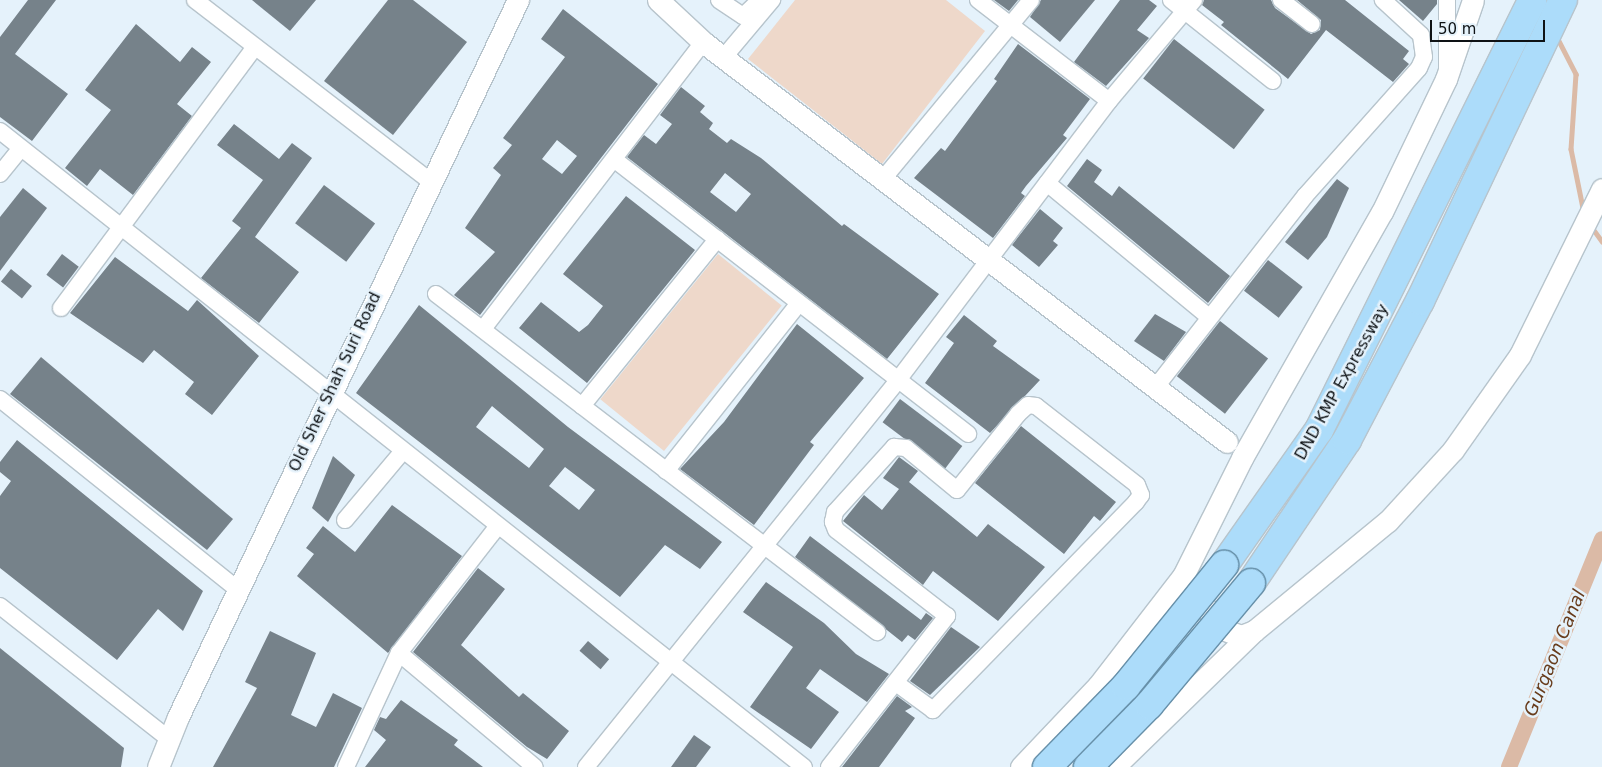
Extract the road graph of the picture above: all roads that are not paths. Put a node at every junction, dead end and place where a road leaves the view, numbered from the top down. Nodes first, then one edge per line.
1 (195, 0) edge
2 (518, 0) edge
3 (658, 0) edge
4 (719, 0) edge
5 (759, 0) edge
6 (772, 0) edge
7 (978, 0) edge
8 (1031, 0) edge
9 (1171, 0) edge
10 (1281, 0) edge
11 (1383, 0) edge
12 (1447, 0) edge
13 (1473, 0) edge
14 (1532, 0) edge
15 (1563, 0) edge
16 (1190, 6) edge
17 (1312, 24) dead end
18 (1011, 26) junction
19 (703, 42) junction
20 (256, 46) junction
21 (724, 57) junction
22 (1446, 79) junction
23 (1272, 81) dead end
24 (1109, 101) junction
25 (0, 131) edge
26 (21, 148) junction
27 (615, 160) junction
28 (0, 174) edge
29 (883, 179) junction
30 (430, 182) junction
31 (1047, 183) junction
32 (1602, 189) edge
33 (119, 226) junction
34 (717, 239) junction
35 (988, 260) junction
36 (436, 294) dead end
37 (799, 302) junction
38 (61, 308) dead end
39 (1209, 317) junction
40 (483, 329) junction
41 (898, 380) junction
42 (1155, 388) junction
43 (330, 392) junction
44 (0, 399) edge
45 (582, 406) junction
46 (968, 434) dead end
47 (1227, 442) dead end
48 (403, 451) junction
49 (666, 471) junction
50 (345, 520) dead end
51 (498, 526) junction
52 (763, 547) junction
53 (1183, 576) junction
54 (238, 590) junction
55 (0, 606) edge
56 (1254, 631) junction
57 (876, 632) dead end
58 (399, 654) junction
59 (670, 663) junction
60 (896, 683) junction
61 (169, 739) junction
62 (1031, 766) edge
63 (158, 767) edge
64 (346, 767) edge
65 (535, 767) edge
66 (586, 767) edge
67 (804, 767) edge
68 (829, 767) edge
69 (1088, 767) edge
70 (1114, 767) edge

1 - 20 street
2 - 30 street, Old Sher Shah Suri Road
3 - 19 street
4 - 5 street
6 - 21 street
7 - 18 street
8 - 18 street
9 - 16 street
10 - 17 street
11 - 39 street
12 - 22 street
13 - 22 street
14 - 62 highway, DND KMP Expressway, bridge
15 - 69 highway, DND KMP Expressway, bridge
16 - 23 street
16 - 24 street
18 - 24 street
18 - 29 street
19 - 21 street
19 - 27 street
20 - 30 street
20 - 33 street
21 - 29 street
22 - 53 street
24 - 31 street
25 - 26 street
26 - 28 street
26 - 33 street
27 - 34 street
27 - 40 street
29 - 35 street
30 - 43 street, Old Sher Shah Suri Road
31 - 35 street
31 - 39 street
32 - 56 street
33 - 38 street
33 - 43 street
34 - 37 street
34 - 45 street
35 - 41 street
35 - 42 street
36 - 40 street
37 - 41 street
37 - 49 street
39 - 42 street
40 - 45 street
41 - 46 street
41 - 52 street
42 - 47 street
43 - 48 street
43 - 54 street, Old Sher Shah Suri Road
44 - 54 street
45 - 49 street
48 - 50 street
48 - 51 street
49 - 52 street
51 - 58 street
51 - 59 street
52 - 57 street
52 - 59 street
53 - 56 street
53 - 62 street
54 - 61 street, Old Sher Shah Suri Road
55 - 61 street
56 - 70 street
58 - 64 street
58 - 65 street
59 - 66 street
59 - 67 street
60 - 60 street
60 - 68 street
61 - 63 street, Old Sher Shah Suri Road

